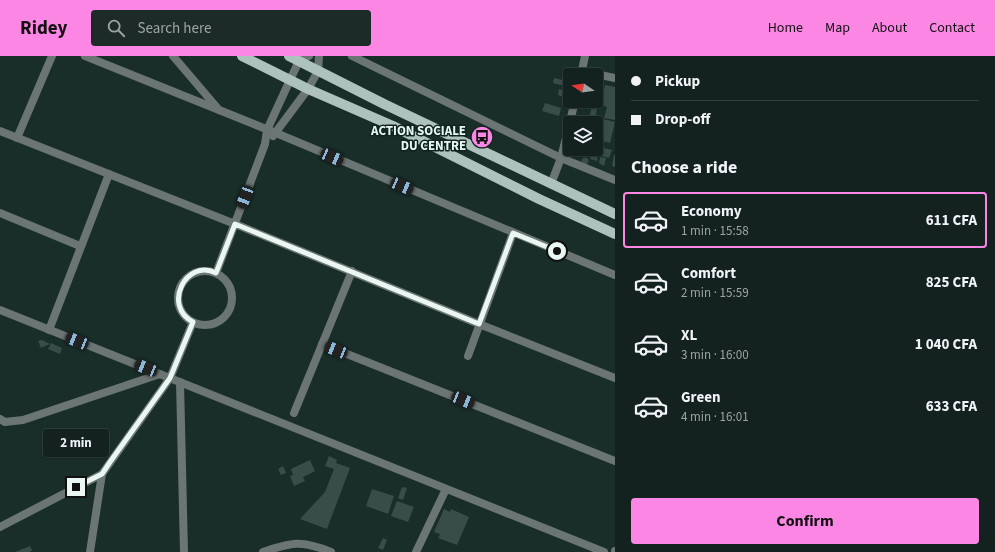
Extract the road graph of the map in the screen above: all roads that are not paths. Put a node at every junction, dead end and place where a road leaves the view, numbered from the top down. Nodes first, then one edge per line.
1 (52, 56) edge
2 (85, 56) edge
3 (172, 56) edge
4 (242, 56) edge
5 (289, 56) edge
6 (309, 56) edge
7 (319, 56) edge
8 (352, 56) edge
9 (585, 56) edge
10 (299, 61) junction
11 (582, 68) edge
12 (318, 71) junction
13 (603, 76) edge
14 (615, 78) edge
15 (290, 80) junction
16 (308, 89) junction
17 (573, 108) edge
18 (221, 112) junction
19 (267, 130) junction
20 (0, 131) edge
21 (276, 133) junction
22 (17, 138) junction
23 (265, 144) junction
24 (561, 158) junction
25 (109, 174) junction
26 (615, 180) edge
27 (551, 184) junction
28 (0, 214) edge
29 (615, 214) edge
30 (235, 224) junction
31 (513, 233) junction
32 (615, 234) edge
33 (80, 246) junction
34 (352, 271) junction
35 (216, 273) junction
36 (615, 275) edge
37 (0, 310) edge
38 (193, 322) junction
39 (479, 324) junction
40 (49, 330) junction
41 (322, 344) junction
42 (468, 356) dead end
43 (160, 374) junction
44 (170, 378) junction
45 (615, 378) edge
46 (180, 382) junction
47 (294, 413) dead end
48 (0, 420) edge
49 (615, 461) edge
50 (102, 474) junction
51 (446, 489) junction
52 (0, 526) edge
53 (90, 552) edge
54 (184, 552) edge
55 (263, 552) edge
56 (331, 552) edge
57 (416, 552) edge
58 (604, 552) edge

1 - 22 street
2 - 18 street
3 - 18 street
4 - 15 main road
5 - 10 main road
6 - 10 street
7 - 12 street
8 - 24 street
9 - 11 street
10 - 12 main road
10 - 15 street
12 - 16 street
12 - 27 main road
13 - 14 street
15 - 16 main road
15 - 19 street
16 - 21 street
16 - 32 main road
17 - 24 street
18 - 19 street
19 - 21 street
19 - 23 street
20 - 22 street
21 - 23 street
21 - 31 street
22 - 25 street
23 - 30 street
24 - 26 street
24 - 27 street
25 - 30 street
25 - 33 street
27 - 29 main road
28 - 33 street
30 - 34 street
30 - 35 street
31 - 36 street
31 - 39 street
33 - 40 street
34 - 39 street
34 - 41 street
35 - 38 street
35 - 38 street
37 - 40 street
38 - 44 street
39 - 42 street
39 - 45 street
40 - 43 street
41 - 47 street
41 - 49 street
43 - 44 street
43 - 48 street
44 - 46 street
44 - 50 street
46 - 51 street
46 - 54 street
50 - 52 street
50 - 53 street
51 - 57 street
51 - 58 street
55 - 56 street

